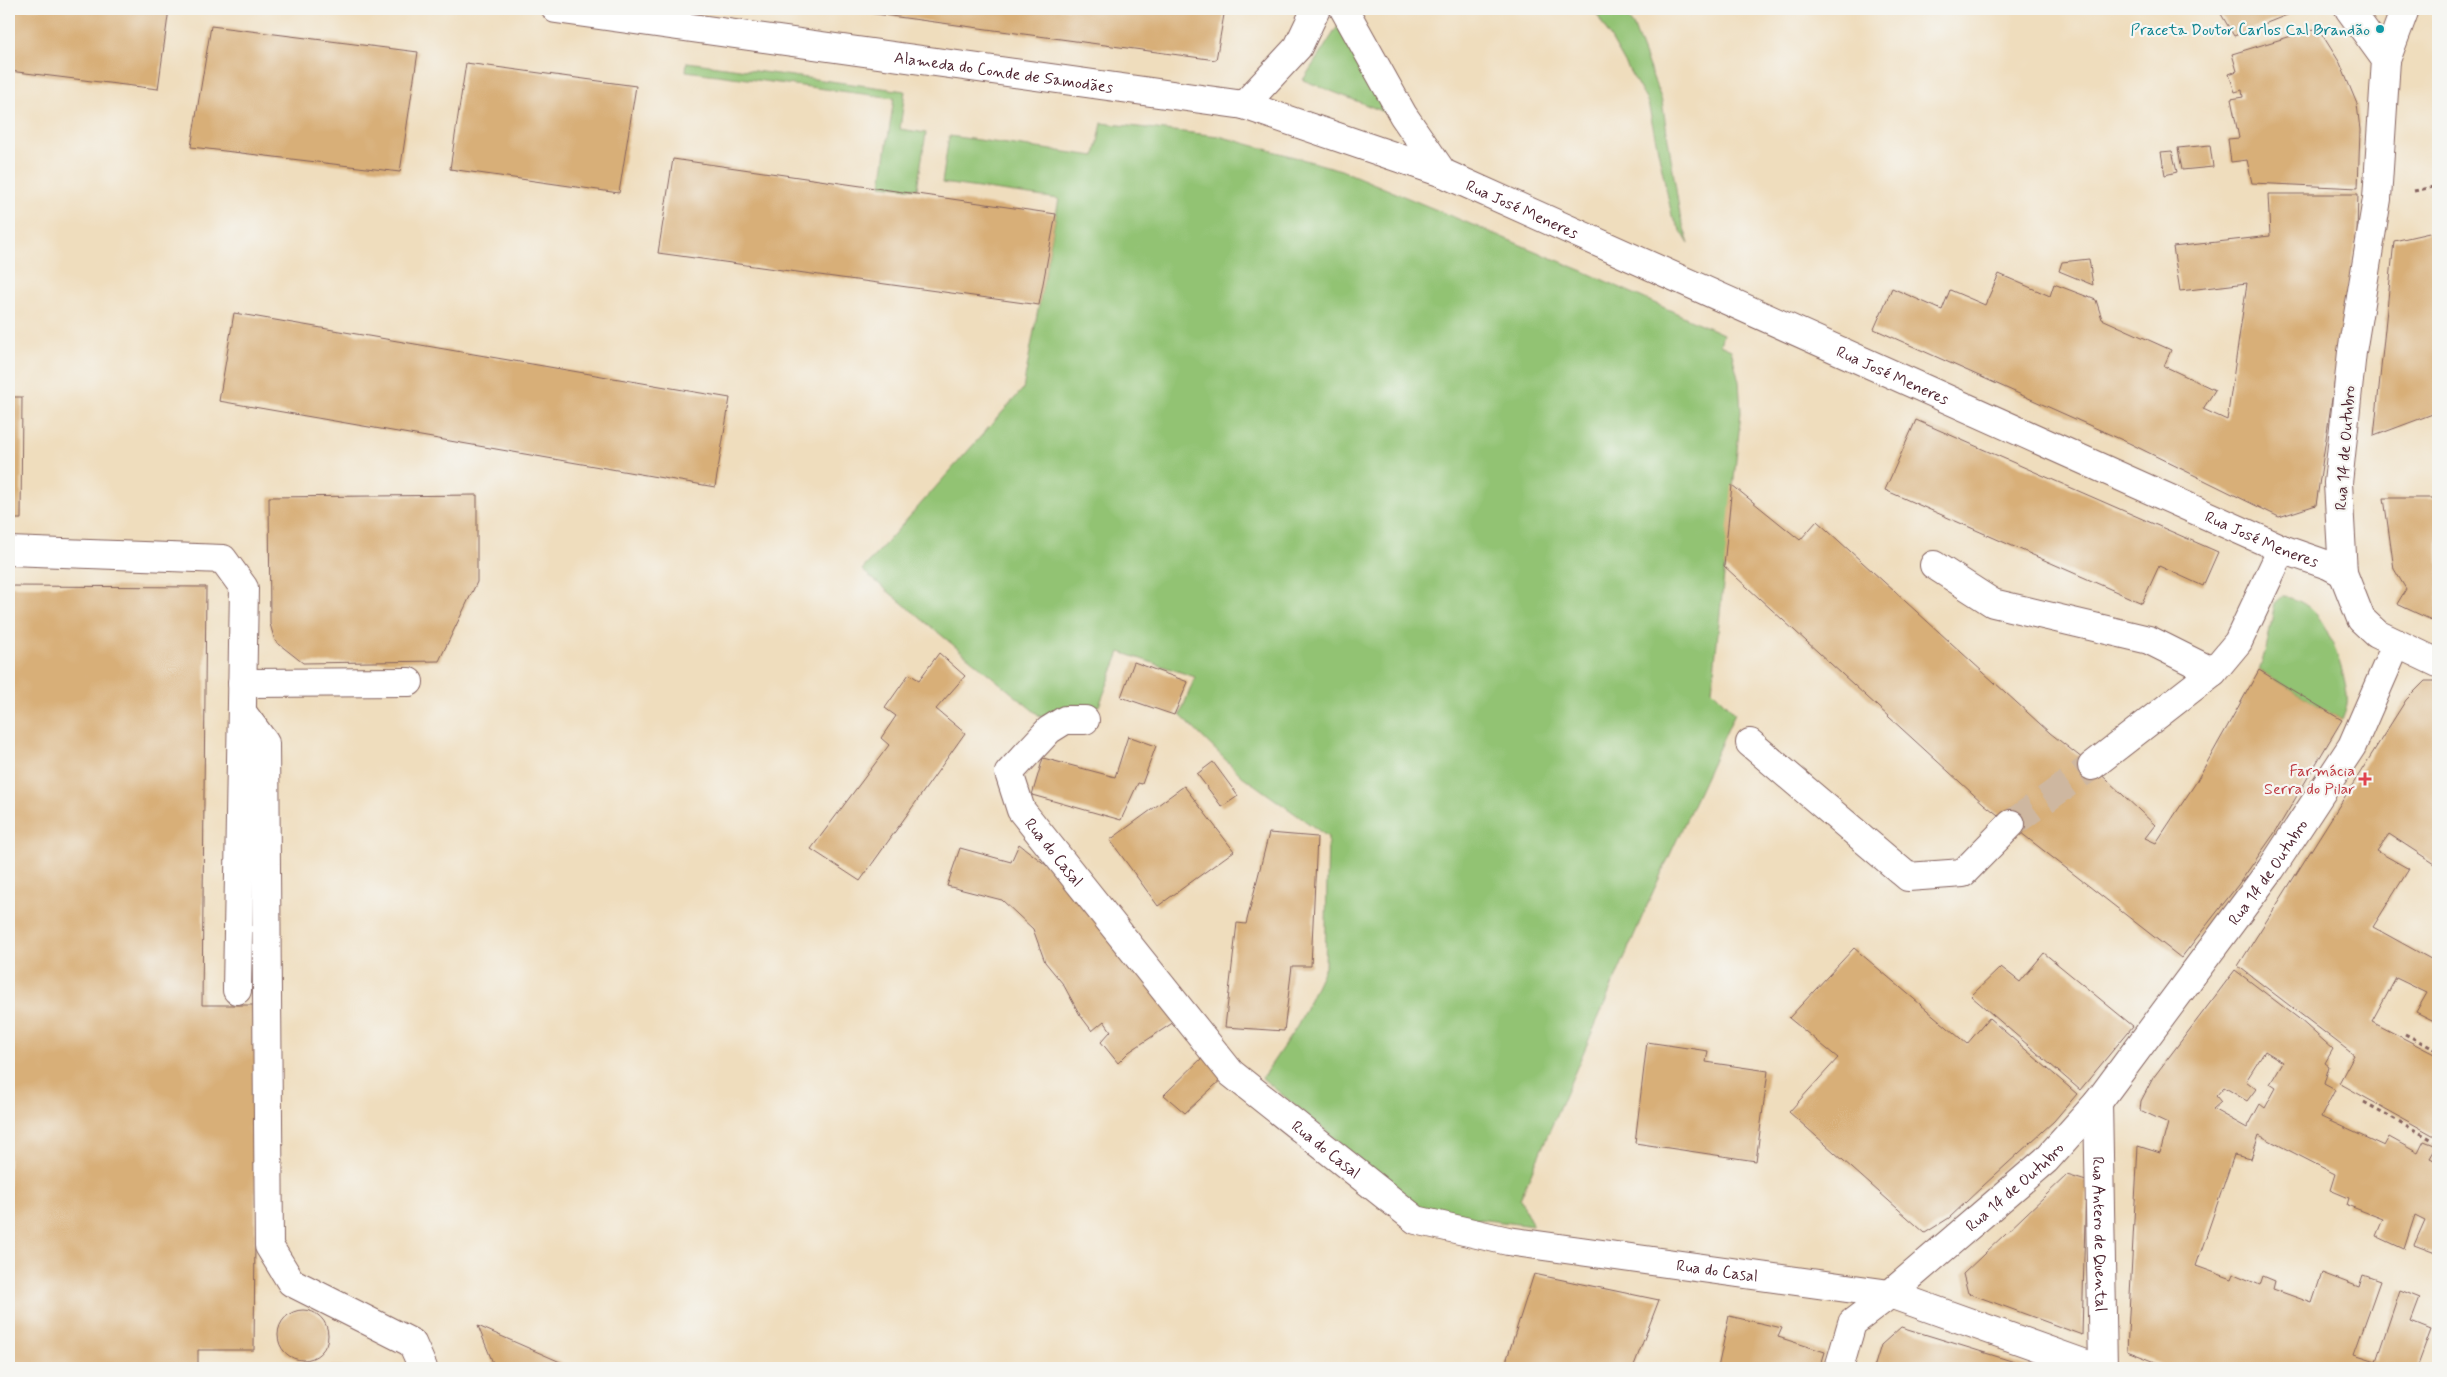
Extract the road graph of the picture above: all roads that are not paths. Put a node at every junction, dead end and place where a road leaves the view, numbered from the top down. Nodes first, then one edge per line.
1 (556, 9) edge
2 (1316, 9) edge
3 (1344, 9) edge
4 (2350, 9) edge
5 (2404, 9) edge
6 (2386, 60) junction
7 (1244, 105) junction
8 (1442, 173) junction
9 (2282, 549) junction
10 (9, 551) edge
11 (1934, 565) dead end
12 (2343, 573) junction
13 (2396, 645) junction
14 (2438, 663) edge
15 (2214, 672) junction
16 (409, 682) dead end
17 (242, 683) junction
18 (242, 712) junction
19 (1085, 720) dead end
20 (1750, 742) dead end
21 (2092, 766) tunnel mouth
22 (2011, 824) tunnel mouth
23 (236, 990) dead end
24 (2098, 1102) junction
25 (1890, 1294) junction
26 (423, 1368) edge
27 (1839, 1368) edge
28 (2097, 1368) edge
29 (2103, 1368) edge

1 - 7 street, Alameda do Conde de Samodães
2 - 7 street
3 - 8 street
4 - 6 street
5 - 6 street
6 - 12 street, Rua 14 de Outubro
7 - 8 street, Alameda do Conde de Samodães
8 - 9 street, Rua José Meneres
9 - 12 street, Rua José Meneres
9 - 15 street
10 - 17 street
11 - 15 street
12 - 13 street, Rua 14 de Outubro
13 - 14 street
13 - 24 street, Rua 14 de Outubro
15 - 21 street
16 - 17 street
17 - 18 street
18 - 23 street
18 - 26 street
19 - 25 street, Rua do Casal
20 - 22 street
24 - 25 street, Rua 14 de Outubro
24 - 29 street, Rua Antero de Quental
25 - 27 street, Rua 14 de Outubro
25 - 28 street

